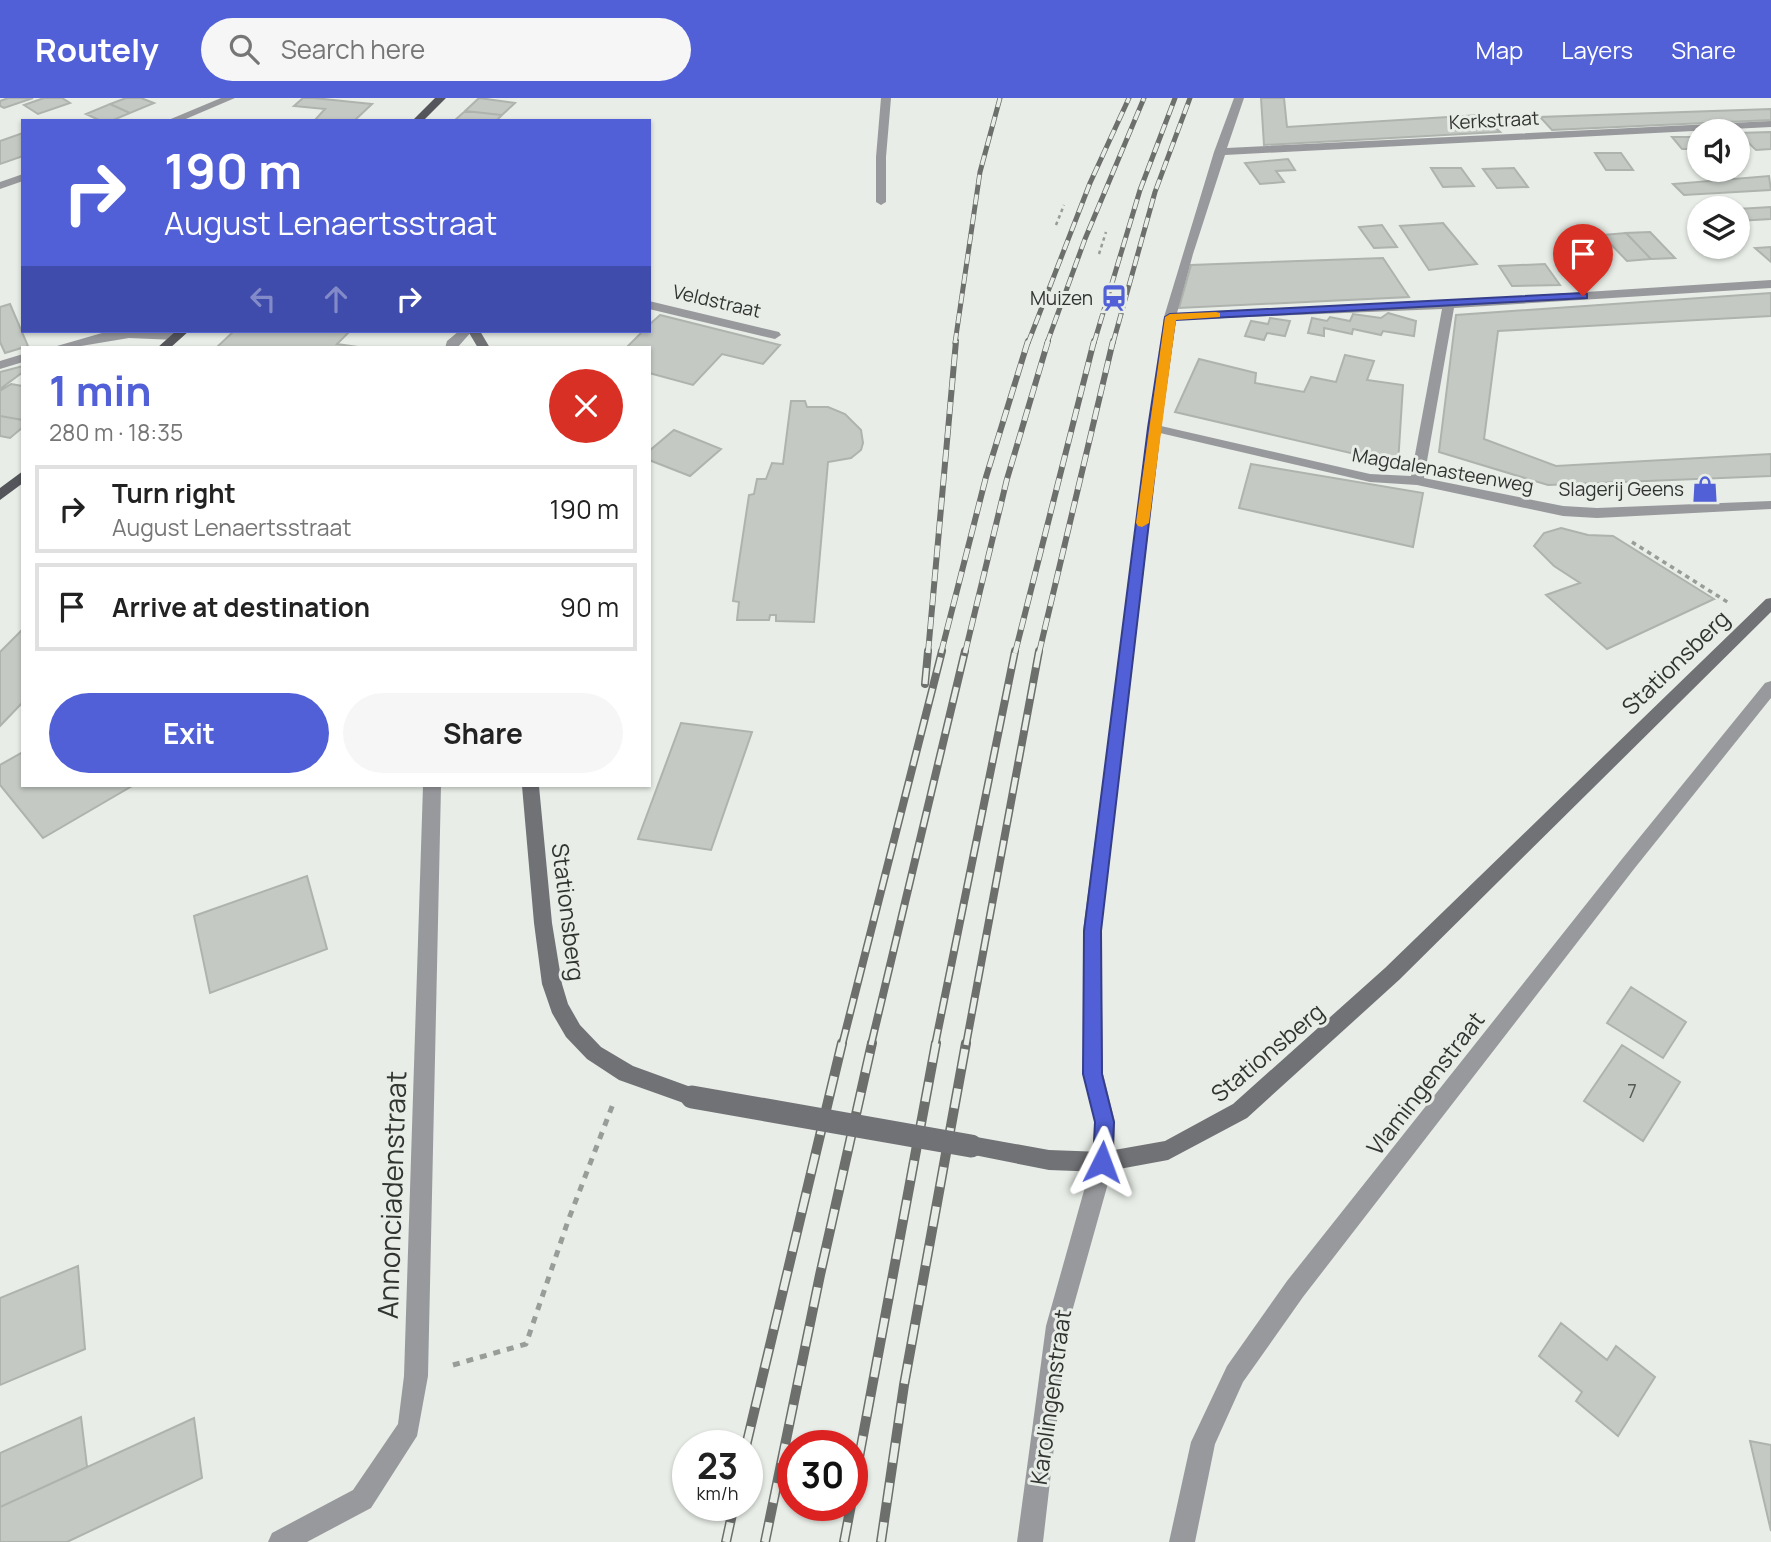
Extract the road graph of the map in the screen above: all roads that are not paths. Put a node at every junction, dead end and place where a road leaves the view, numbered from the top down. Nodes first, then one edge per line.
1 (230, 98) edge
2 (434, 98) edge
3 (441, 98) edge
4 (886, 98) edge
5 (1239, 98) edge
6 (176, 119) edge
7 (418, 119) edge
8 (1771, 124) edge
9 (1219, 152) junction
10 (21, 178) edge
11 (0, 186) edge
12 (881, 202) dead end
13 (1771, 284) edge
14 (1449, 304) junction
15 (651, 305) edge
16 (1170, 317) junction
17 (123, 333) edge
18 (156, 333) edge
19 (464, 333) edge
20 (179, 334) edge
21 (775, 335) dead end
22 (64, 346) edge
23 (165, 346) edge
24 (450, 346) edge
25 (21, 359) edge
26 (0, 365) edge
27 (1154, 428) junction
28 (21, 477) edge
29 (1418, 481) junction
30 (0, 496) edge
31 (1771, 505) edge
32 (1771, 603) edge
33 (1771, 687) edge
34 (432, 787) edge
35 (530, 787) edge
36 (1102, 1162) junction
37 (282, 1542) edge
38 (1030, 1542) edge
39 (1182, 1542) edge

1 - 6 street
2 - 3 street
3 - 7 main road
4 - 12 street
5 - 9 street, Karolingenstraat
8 - 9 street, Kerkstraat
9 - 16 street, Karolingenstraat
10 - 11 street
13 - 14 street
14 - 16 street
14 - 29 street
15 - 21 street, Veldstraat
16 - 27 street, Karolingenstraat
17 - 22 street
18 - 20 street
19 - 24 street
20 - 23 main road
25 - 26 street
27 - 29 street, Magdalenasteenweg
27 - 36 street, Karolingenstraat
28 - 30 main road
29 - 31 street, Magdalenasteenweg
32 - 36 street, Stationsberg
33 - 39 street, Vlamingenstraat
34 - 37 street, Annonciadenstraat
35 - 36 street, Stationsberg, bridge
36 - 38 street, Karolingenstraat

